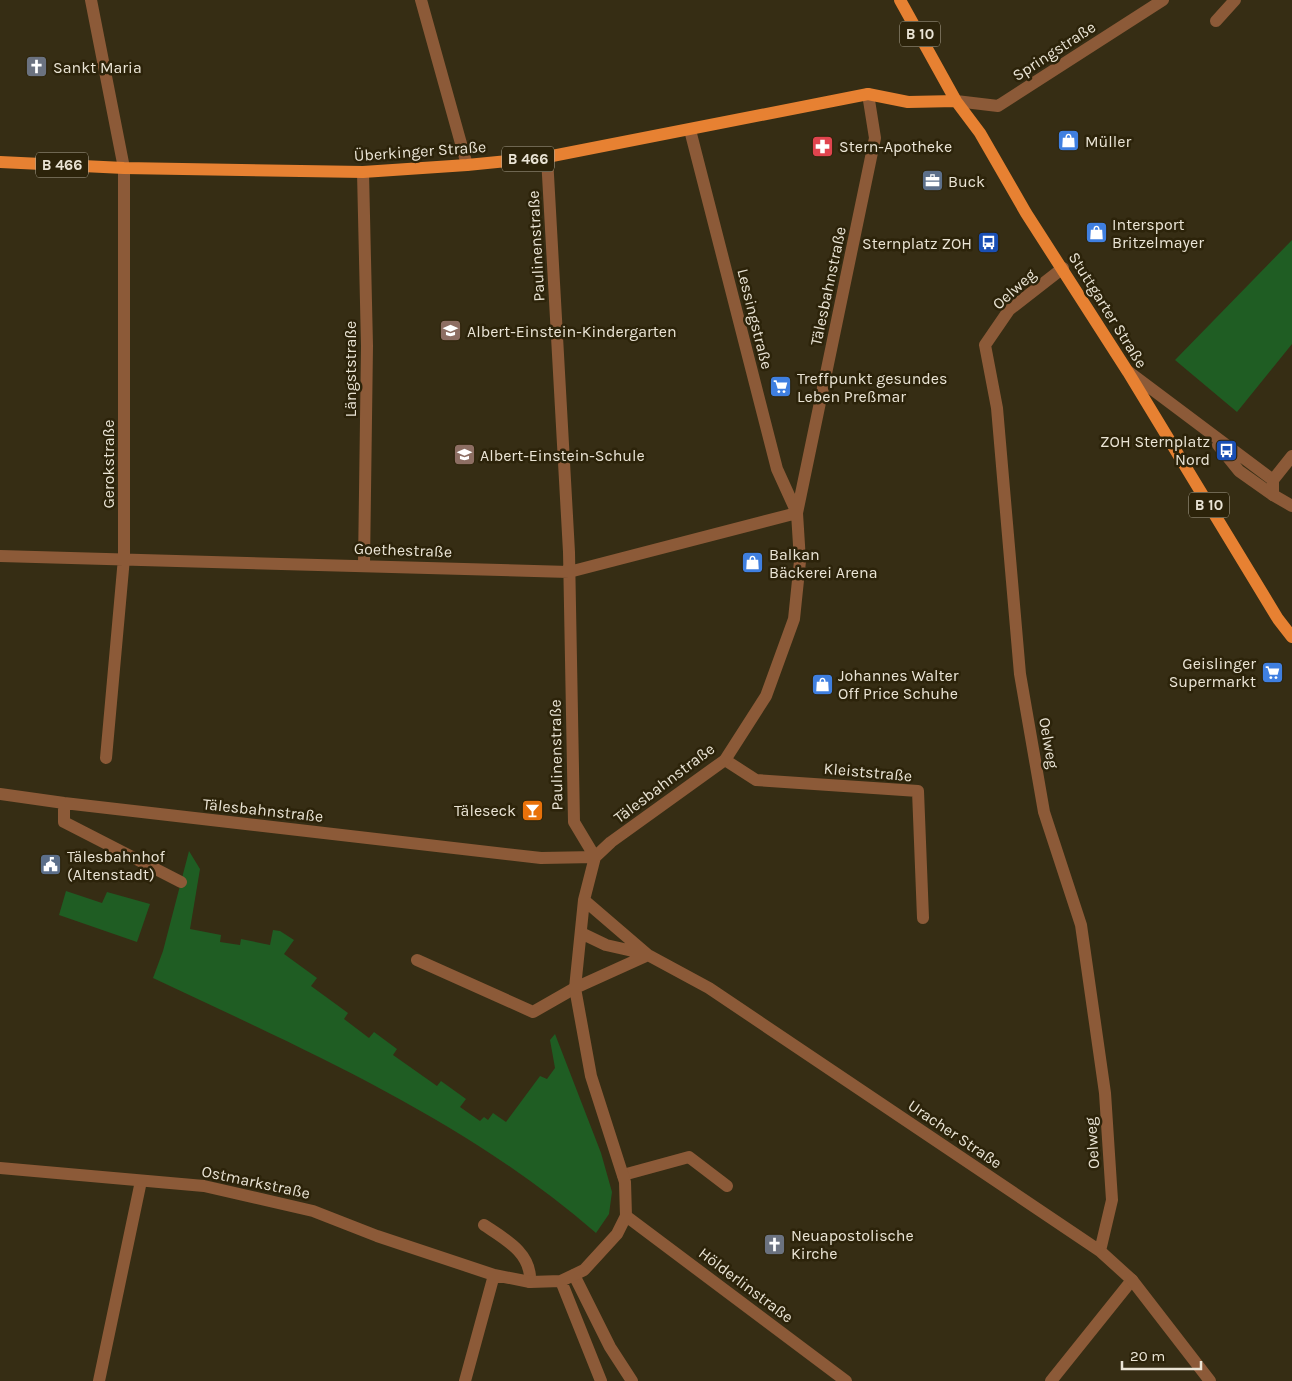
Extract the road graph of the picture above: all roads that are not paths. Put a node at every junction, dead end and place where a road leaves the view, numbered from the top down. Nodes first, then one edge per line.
1 (91, 0) edge
2 (421, 0) edge
3 (900, 0) edge
4 (1164, 0) edge
5 (1235, 0) edge
6 (1216, 21) dead end
7 (868, 94) junction
8 (956, 101) junction
9 (690, 130) junction
10 (547, 157) junction
11 (0, 162) edge
12 (467, 165) junction
13 (124, 168) junction
14 (363, 172) junction
15 (1062, 268) junction
16 (1128, 372) junction
17 (1206, 430) junction
18 (1292, 456) edge
19 (1273, 480) junction
20 (1273, 494) junction
21 (1292, 506) edge
22 (797, 513) junction
23 (0, 556) edge
24 (124, 558) junction
25 (364, 565) junction
26 (569, 572) junction
27 (1292, 637) edge
28 (106, 758) dead end
29 (725, 760) junction
30 (0, 794) edge
31 (64, 804) junction
32 (595, 857) junction
33 (181, 882) dead end
34 (584, 900) junction
35 (923, 918) dead end
36 (581, 933) junction
37 (648, 955) junction
38 (417, 960) dead end
39 (576, 988) junction
40 (0, 1168) edge
41 (623, 1175) junction
42 (141, 1181) junction
43 (727, 1186) dead end
44 (626, 1216) junction
45 (484, 1225) dead end
46 (1100, 1251) junction
47 (494, 1275) junction
48 (574, 1275) junction
49 (1132, 1280) junction
50 (561, 1281) junction
51 (530, 1282) junction
52 (99, 1381) edge
53 (465, 1381) edge
54 (601, 1381) edge
55 (632, 1381) edge
56 (846, 1381) edge
57 (1051, 1381) edge
58 (1210, 1381) edge

1 - 13 street, Gerokstraße
2 - 12 street
3 - 8 main road, Stuttgarter Straße / B 10
4 - 8 street, Springstraße
5 - 6 street
7 - 8 main road, Überkinger Straße / B 466
7 - 9 main road, Überkinger Straße / B 466
7 - 22 street, Tälesbahnstraße
8 - 15 main road, Stuttgarter Straße / B 10
9 - 10 main road, Überkinger Straße / B 466
9 - 22 street, Lessingstraße
10 - 12 main road, Überkinger Straße / B 466
10 - 26 street, Paulinenstraße
11 - 13 main road, Überkinger Straße / B 466
12 - 14 main road, Überkinger Straße / B 466
13 - 14 main road, Überkinger Straße / B 466
13 - 24 street, Gerokstraße
14 - 25 street, Längststraße
15 - 16 main road, Stuttgarter Straße / B 10
15 - 46 street, Oelweg
16 - 17 street
16 - 27 main road, Stuttgarter Straße / B 10
17 - 19 street
17 - 20 street
18 - 19 street
19 - 20 street
20 - 21 street
22 - 26 street, Goethestraße
22 - 29 street, Tälesbahnstraße
23 - 24 street, Goethestraße
24 - 25 street, Goethestraße
24 - 28 street, Gerokstraße
25 - 26 street, Goethestraße
26 - 32 street, Paulinenstraße
29 - 32 street, Tälesbahnstraße
29 - 35 street, Kleiststraße
30 - 31 street, Tälesbahnstraße
31 - 32 street, Tälesbahnstraße
31 - 33 street
32 - 34 street
34 - 36 street
34 - 37 street, Uracher Straße
36 - 37 street, Uracher Straße
36 - 39 street
37 - 39 street
37 - 46 street, Uracher Straße
38 - 39 street
39 - 41 street
40 - 42 street, Ostmarkstraße
41 - 43 street
41 - 44 street
42 - 47 street, Ostmarkstraße
42 - 52 street
44 - 48 street
44 - 56 street, Hölderlinstraße
45 - 51 street
46 - 49 street, Uracher Straße
47 - 51 street
47 - 53 street
48 - 50 street
48 - 55 street
49 - 57 street
49 - 58 street, Uracher Straße
50 - 51 street
50 - 54 street

